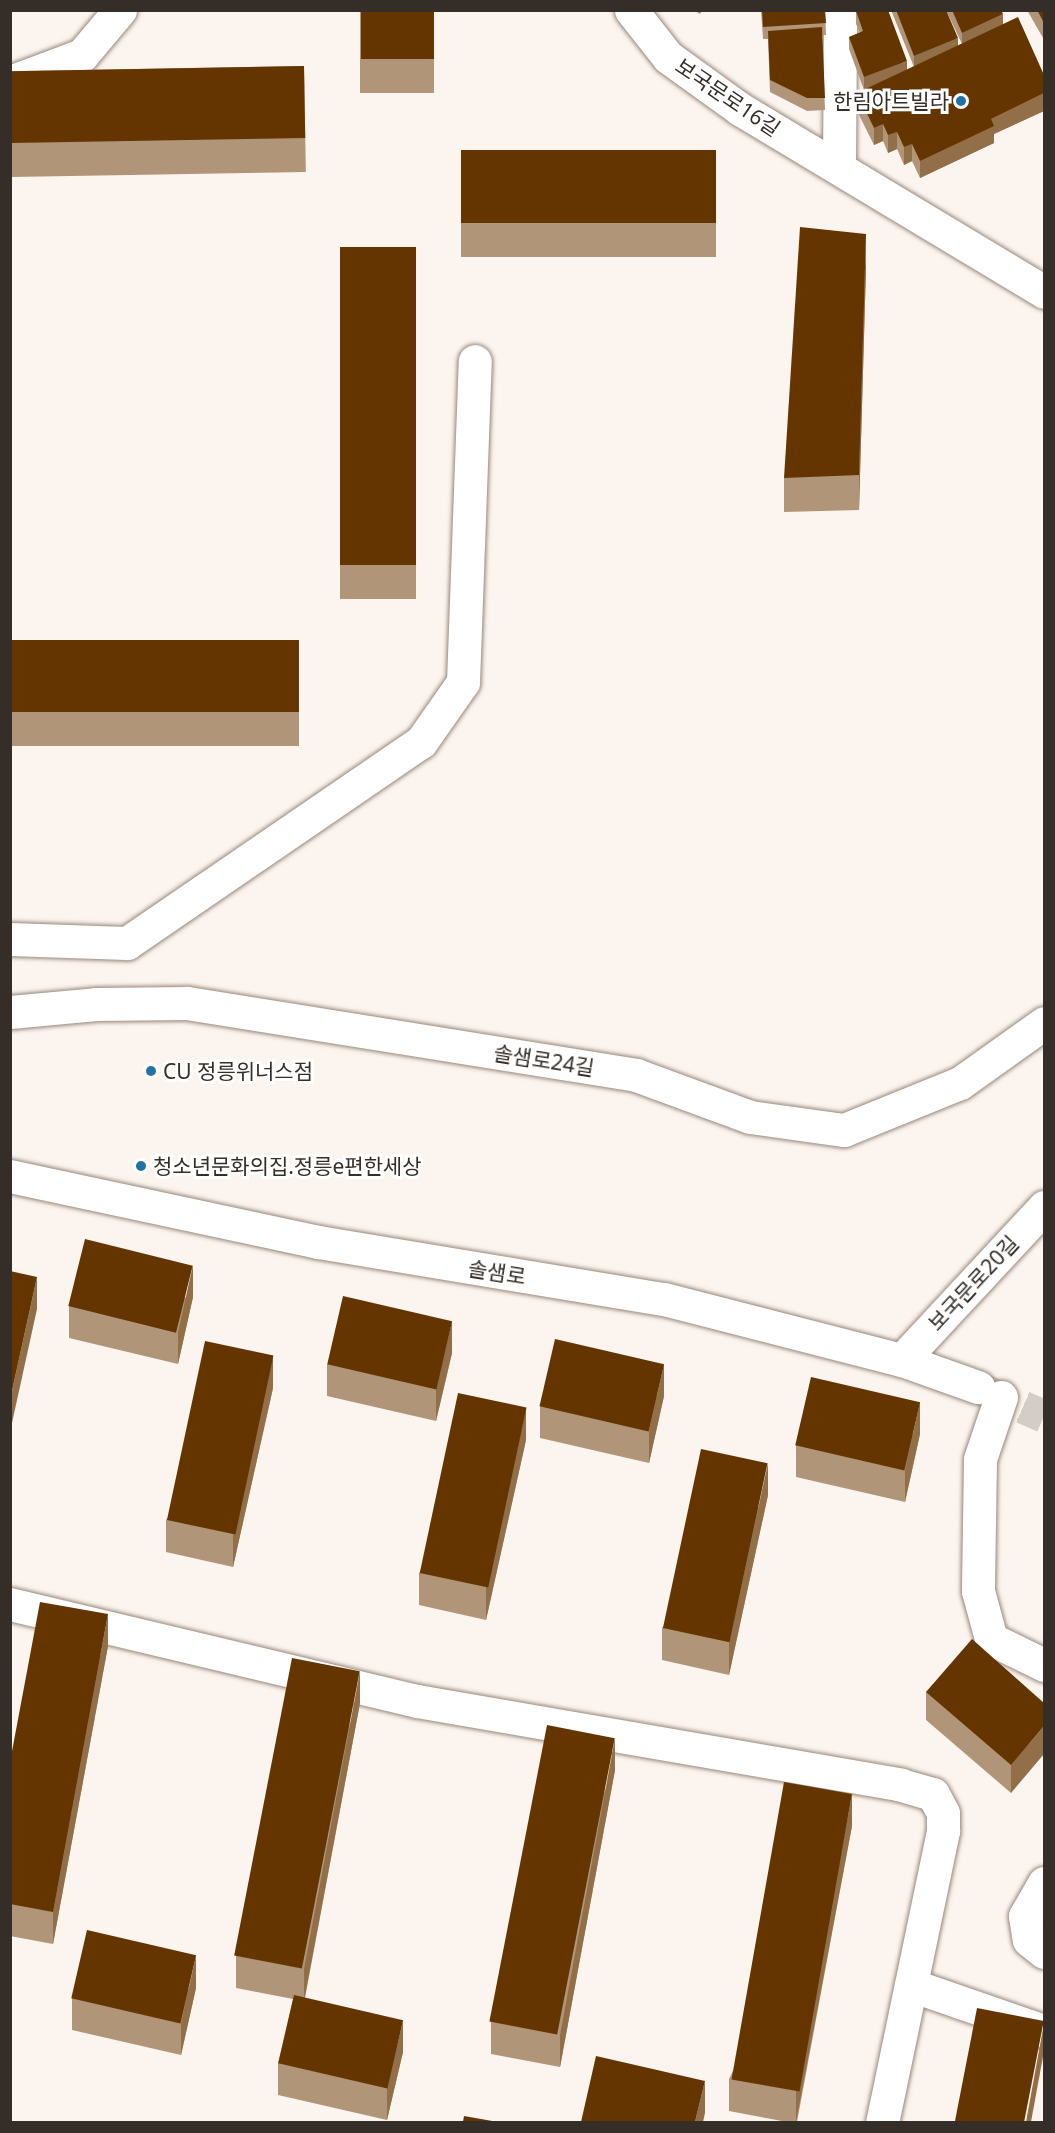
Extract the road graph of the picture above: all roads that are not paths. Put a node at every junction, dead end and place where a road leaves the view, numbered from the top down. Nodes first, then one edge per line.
1 (120, 10) edge
2 (631, 10) edge
3 (849, 16) edge
4 (10, 82) edge
5 (839, 167) junction
6 (1044, 292) edge
7 (475, 361) dead end
8 (10, 939) edge
9 (10, 1012) edge
10 (1044, 1023) edge
11 (10, 1176) edge
12 (1044, 1207) edge
13 (902, 1360) junction
14 (10, 1604) edge
15 (1044, 1665) edge
16 (1044, 1883) edge
17 (1044, 1952) edge
18 (911, 1985) junction
19 (1044, 2031) edge
20 (882, 2122) edge

1 - 4 street
2 - 5 street, 보국문로16길
3 - 5 street
5 - 6 street, 보국문로16길
7 - 8 street
9 - 10 street, 솔샘로24길
11 - 13 street, 솔샘로
12 - 13 street, 보국문로20길
13 - 15 street, 솔샘로
14 - 18 street
16 - 17 street
18 - 19 street
18 - 20 street

